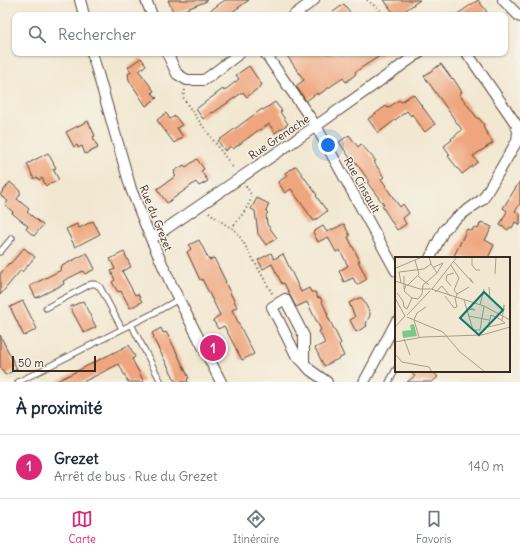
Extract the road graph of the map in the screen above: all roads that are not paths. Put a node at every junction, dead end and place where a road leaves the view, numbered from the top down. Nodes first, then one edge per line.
1 (80, 0) edge
2 (146, 0) edge
3 (314, 0) edge
4 (503, 0) edge
5 (83, 12) edge
6 (151, 12) edge
7 (298, 12) edge
8 (520, 17) edge
9 (93, 56) edge
10 (168, 56) edge
11 (236, 56) edge
12 (267, 56) edge
13 (415, 56) edge
14 (469, 56) edge
15 (316, 126) junction
16 (12, 238) dead end
17 (151, 239) junction
18 (0, 252) edge
19 (430, 257) edge
20 (395, 269) edge
21 (179, 299) junction
22 (46, 308) dead end
23 (131, 324) junction
24 (395, 324) edge
25 (122, 329) junction
26 (304, 362) junction
27 (395, 371) edge
28 (18, 382) edge
29 (161, 382) edge
30 (221, 382) edge
31 (327, 382) edge
32 (364, 382) edge
33 (389, 382) edge

1 - 5 street
2 - 6 street
3 - 7 street
4 - 8 street
9 - 17 street, Rue du Grezet
10 - 11 street
12 - 15 street, Rue Cinsault
13 - 15 street, Rue Grenache
14 - 19 street
15 - 17 street, Rue Grenache
15 - 20 street, Rue Cinsault
16 - 18 lane
17 - 21 street, Rue du Grezet
21 - 23 lane
21 - 30 street, Rue du Grezet
22 - 25 lane
23 - 25 lane
23 - 29 lane
24 - 32 street
25 - 28 lane
26 - 26 street
26 - 31 street
27 - 33 lane

